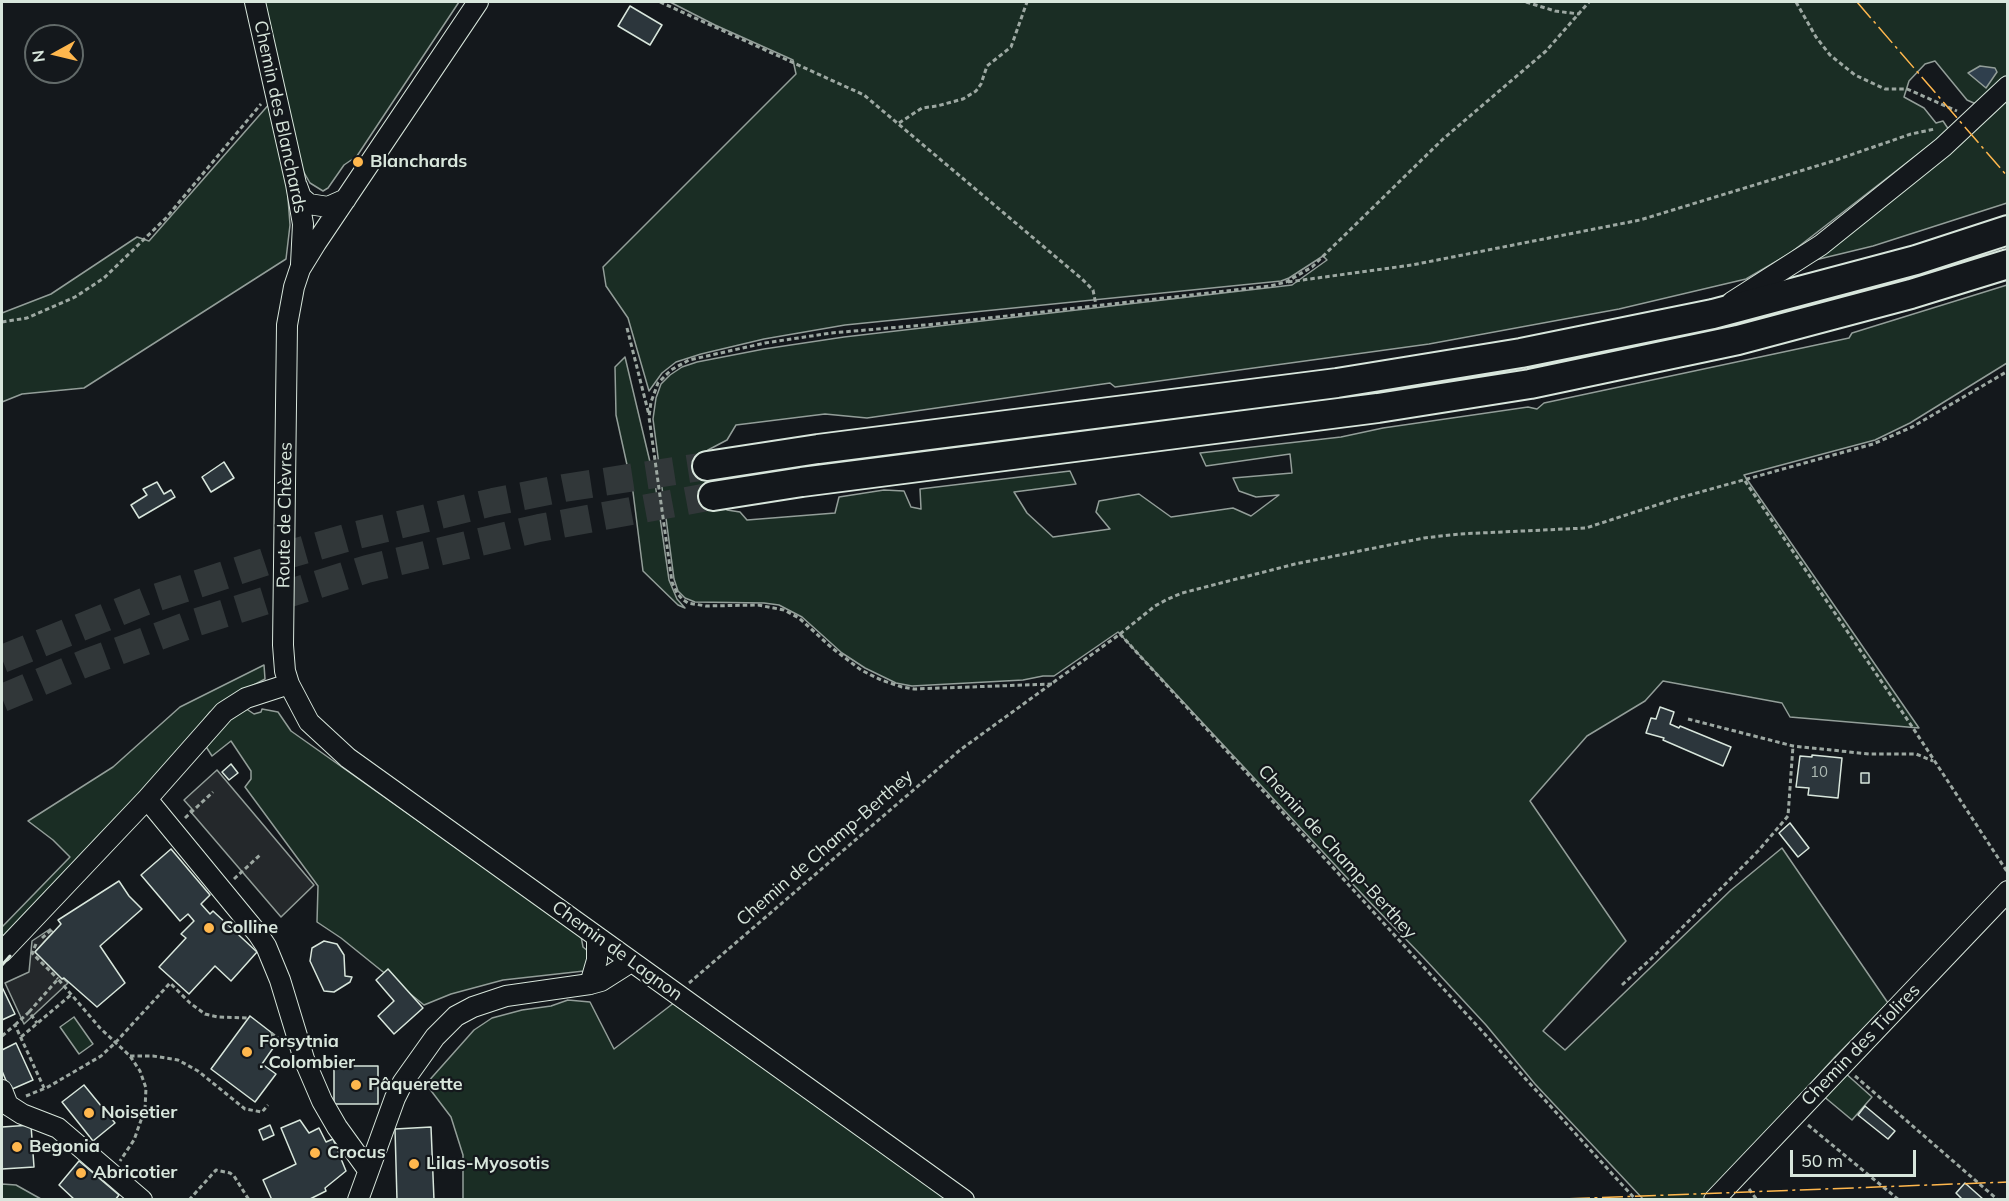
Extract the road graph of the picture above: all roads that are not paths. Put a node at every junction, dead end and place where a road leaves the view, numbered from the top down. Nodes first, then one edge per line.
1 (255, 2) edge
2 (478, 2) edge
3 (2007, 86) edge
4 (296, 184) junction
5 (346, 199) junction
6 (2007, 230) edge
7 (2007, 264) edge
8 (300, 269) junction
9 (1713, 315) junction
10 (707, 466) tunnel mouth
11 (713, 496) tunnel mouth
12 (289, 684) junction
13 (147, 799) junction
14 (2007, 891) edge
15 (597, 938) junction
16 (2, 952) edge
17 (631, 962) junction
18 (590, 984) junction
19 (4, 1101) edge
20 (368, 1170) junction
21 (142, 1200) edge
22 (358, 1200) edge
23 (964, 1200) edge
24 (1714, 1200) edge

1 - 4 street, Chemin des Blanchards
2 - 5 street, Route de Chèvres
3 - 9 street
4 - 5 street
4 - 8 street, Chemin des Blanchards
5 - 8 street, Route de Chèvres
6 - 9 highway
7 - 11 highway
8 - 12 street, Route de Chèvres
9 - 10 highway
12 - 13 street
12 - 15 street, Chemin de Lagnon
13 - 16 street
13 - 20 street
14 - 24 street, Chemin des Tiolires
15 - 17 street, Chemin de Lagnon
15 - 18 street
17 - 18 street
17 - 23 street, Chemin de Lagnon
18 - 20 street
19 - 21 street
20 - 22 street

